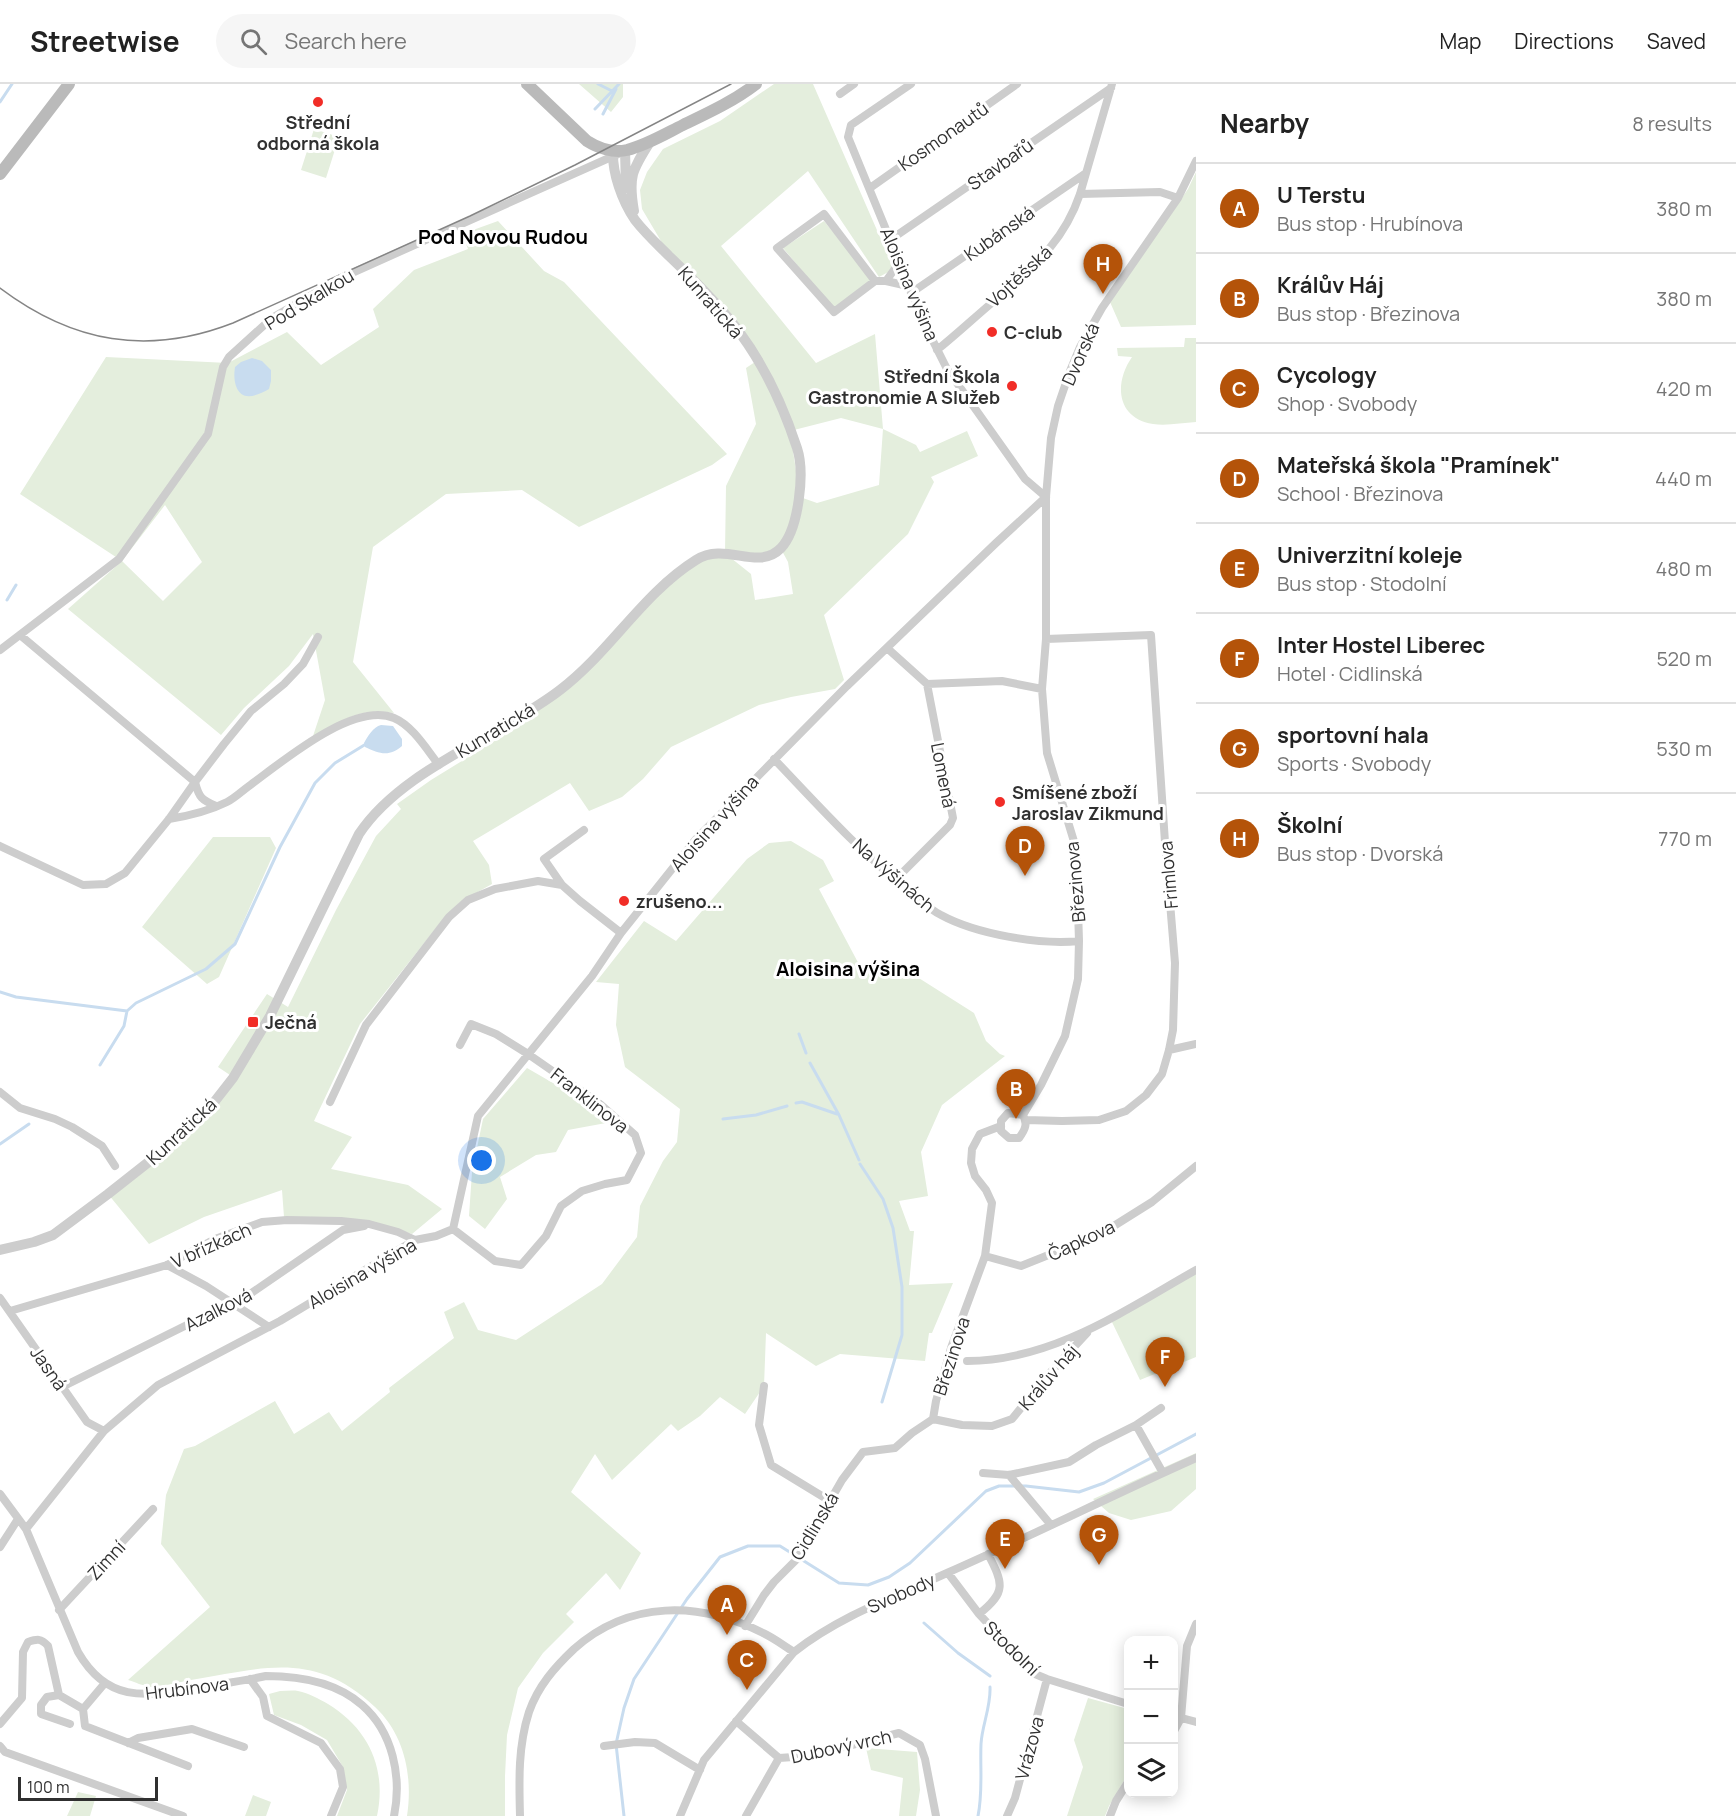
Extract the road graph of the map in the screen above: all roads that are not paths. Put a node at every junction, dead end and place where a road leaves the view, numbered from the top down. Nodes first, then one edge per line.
1 (69, 84) edge
2 (527, 84) edge
3 (756, 84) edge
4 (854, 84) edge
5 (910, 84) edge
6 (1017, 84) edge
7 (1111, 86) edge
8 (840, 94) dead end
9 (650, 142) junction
10 (617, 152) junction
11 (1196, 161) edge
12 (1086, 173) junction
13 (0, 174) edge
14 (870, 188) junction
15 (1080, 194) junction
16 (1178, 198) junction
17 (635, 220) junction
18 (890, 240) junction
19 (899, 263) junction
20 (886, 280) junction
21 (875, 281) junction
22 (910, 290) junction
23 (937, 350) junction
24 (1046, 497) junction
25 (20, 635) junction
26 (318, 637) dead end
27 (1046, 639) junction
28 (886, 648) junction
29 (0, 651) edge
30 (927, 684) junction
31 (1042, 689) junction
32 (774, 759) junction
33 (439, 765) junction
34 (195, 782) junction
35 (216, 806) junction
36 (169, 819) junction
37 (584, 830) dead end
38 (0, 846) edge
39 (895, 880) junction
40 (562, 885) junction
41 (621, 933) junction
42 (1079, 941) junction
43 (1196, 1044) edge
44 (460, 1045) dead end
45 (1169, 1050) junction
46 (528, 1054) junction
47 (0, 1092) edge
48 (330, 1102) dead end
49 (1028, 1118) junction
50 (1000, 1126) junction
51 (115, 1166) dead end
52 (1196, 1166) edge
53 (369, 1224) junction
54 (453, 1229) junction
55 (415, 1240) junction
56 (0, 1250) edge
57 (986, 1256) junction
58 (167, 1265) junction
59 (1196, 1270) edge
60 (0, 1298) edge
61 (234, 1305) junction
62 (10, 1311) junction
63 (269, 1327) junction
64 (1090, 1329) junction
65 (967, 1361) dead end
66 (764, 1386) dead end
67 (62, 1387) junction
68 (1161, 1408) dead end
69 (933, 1419) junction
70 (1136, 1425) junction
71 (104, 1431) junction
72 (895, 1448) joint
73 (1196, 1458) edge
74 (983, 1473) dead end
75 (1163, 1473) junction
76 (1011, 1478) junction
77 (0, 1494) edge
78 (830, 1501) junction
79 (153, 1509) dead end
80 (18, 1519) junction
81 (1051, 1525) junction
82 (26, 1529) junction
83 (0, 1547) edge
84 (988, 1554) junction
85 (948, 1573) junction
86 (59, 1610) junction
87 (979, 1614) junction
88 (1196, 1624) edge
89 (745, 1626) junction
90 (794, 1652) junction
91 (250, 1679) junction
92 (1047, 1679) junction
93 (105, 1683) junction
94 (59, 1695) junction
95 (1124, 1703) edge
96 (83, 1709) junction
97 (1178, 1710) edge
98 (1178, 1717) edge
99 (736, 1721) junction
100 (1196, 1722) edge
101 (0, 1724) edge
102 (70, 1724) dead end
103 (128, 1743) junction
104 (0, 1746) edge
105 (607, 1746) dead end
106 (244, 1747) dead end
107 (779, 1758) junction
108 (188, 1766) dead end
109 (700, 1770) junction
110 (1124, 1788) edge
111 (183, 1816) edge
112 (331, 1816) edge
113 (394, 1816) edge
114 (520, 1816) edge
115 (680, 1816) edge
116 (746, 1816) edge
117 (936, 1816) edge
118 (1007, 1816) edge
119 (1110, 1816) edge

1 - 13 main road
2 - 10 main road
3 - 9 main road
4 - 8 street
5 - 14 street, Aloisina výšina
6 - 14 street, Kosmonautů
7 - 12 street, Vojtěšská
7 - 18 street, Stavbařů
9 - 10 main road
9 - 17 street
10 - 17 street, Kunratická
10 - 25 street, Pod Skalkou
11 - 16 street, Dvorská
12 - 15 street, Vojtěšská
12 - 22 street, Kubánská
14 - 18 street, Aloisina výšina
15 - 16 street
15 - 23 street, Vojtěšská
16 - 24 street, Dvorská
17 - 33 street, Kunratická
18 - 19 street, Aloisina výšina
19 - 20 street
19 - 22 street, Aloisina výšina
20 - 21 street
20 - 22 street
21 - 21 street
22 - 23 street, Aloisina výšina
23 - 24 street, Aloisina výšina
24 - 27 street, Březinova
24 - 28 street, Aloisina výšina
25 - 29 street, Pod Skalkou
25 - 34 street
26 - 34 street
27 - 31 street, Březinova
27 - 45 street, Frimlova
28 - 30 street
28 - 32 street, Aloisina výšina
30 - 31 street
30 - 39 street, Lomená
31 - 42 street, Březinova
32 - 39 street, Na Výšinách
32 - 41 street, Aloisina výšina
33 - 35 street
33 - 56 street, Kunratická
34 - 35 street
34 - 36 street
35 - 36 street
36 - 38 street
37 - 40 street
39 - 42 street, Na Výšinách
40 - 41 street
40 - 48 street
41 - 46 street, Aloisina výšina
42 - 49 street, Březinova
43 - 45 street
44 - 46 street
45 - 49 street, Frimlova
46 - 54 street, Aloisina výšina
46 - 54 street, Franklinova
47 - 51 street
49 - 50 street, Březinova
49 - 50 street, Březinova
50 - 57 street, Březinova
52 - 57 street, Čapkova
53 - 55 street, V břízkách
53 - 58 street, V břízkách
53 - 61 street, Azalková
54 - 55 street, Aloisina výšina
55 - 63 street, Aloisina výšina
57 - 69 street, Březinova
58 - 61 street
58 - 62 street, V břízkách
59 - 64 street, Králův háj
60 - 62 street, Jasná
61 - 63 street
61 - 67 street, Azalková
62 - 67 street, Jasná
63 - 71 street, Aloisina výšina
64 - 65 street, Králův háj
64 - 69 street, Králův háj
66 - 78 street
67 - 71 street, Jasná
68 - 70 street
69 - 72 street, Březinova
70 - 75 street
70 - 76 street
71 - 82 street, Aloisina výšina
72 - 78 street, Cidlinská
73 - 75 street, Svobody
74 - 76 street
75 - 81 street, Svobody
76 - 81 street
77 - 80 street, Hrubínova
78 - 89 street, Cidlinská
79 - 86 street, Zimní
80 - 82 street, Hrubínova
80 - 83 street
81 - 84 street, Svobody
82 - 86 street, Hrubínova
84 - 85 street, Svobody
84 - 87 street, Stodolní
85 - 87 street, Stodolní
85 - 90 street, Svobody
86 - 93 street, Hrubínova
87 - 92 street, Stodolní
88 - 97 street
89 - 90 street
89 - 114 street
90 - 99 street, Svobody
91 - 93 street, Hrubínova
91 - 112 street
91 - 113 street, Hrubínova
92 - 95 street, Stodolní
92 - 118 street, Vrázova
93 - 96 street
94 - 96 street
94 - 101 street
94 - 102 street
96 - 103 street
98 - 100 street
99 - 107 street, Dubový vrch
99 - 109 street, Svobody
103 - 106 street
103 - 108 street
104 - 111 street
105 - 109 street
107 - 116 street
107 - 117 street, Dubový vrch
109 - 115 street, Svobody
110 - 119 street

